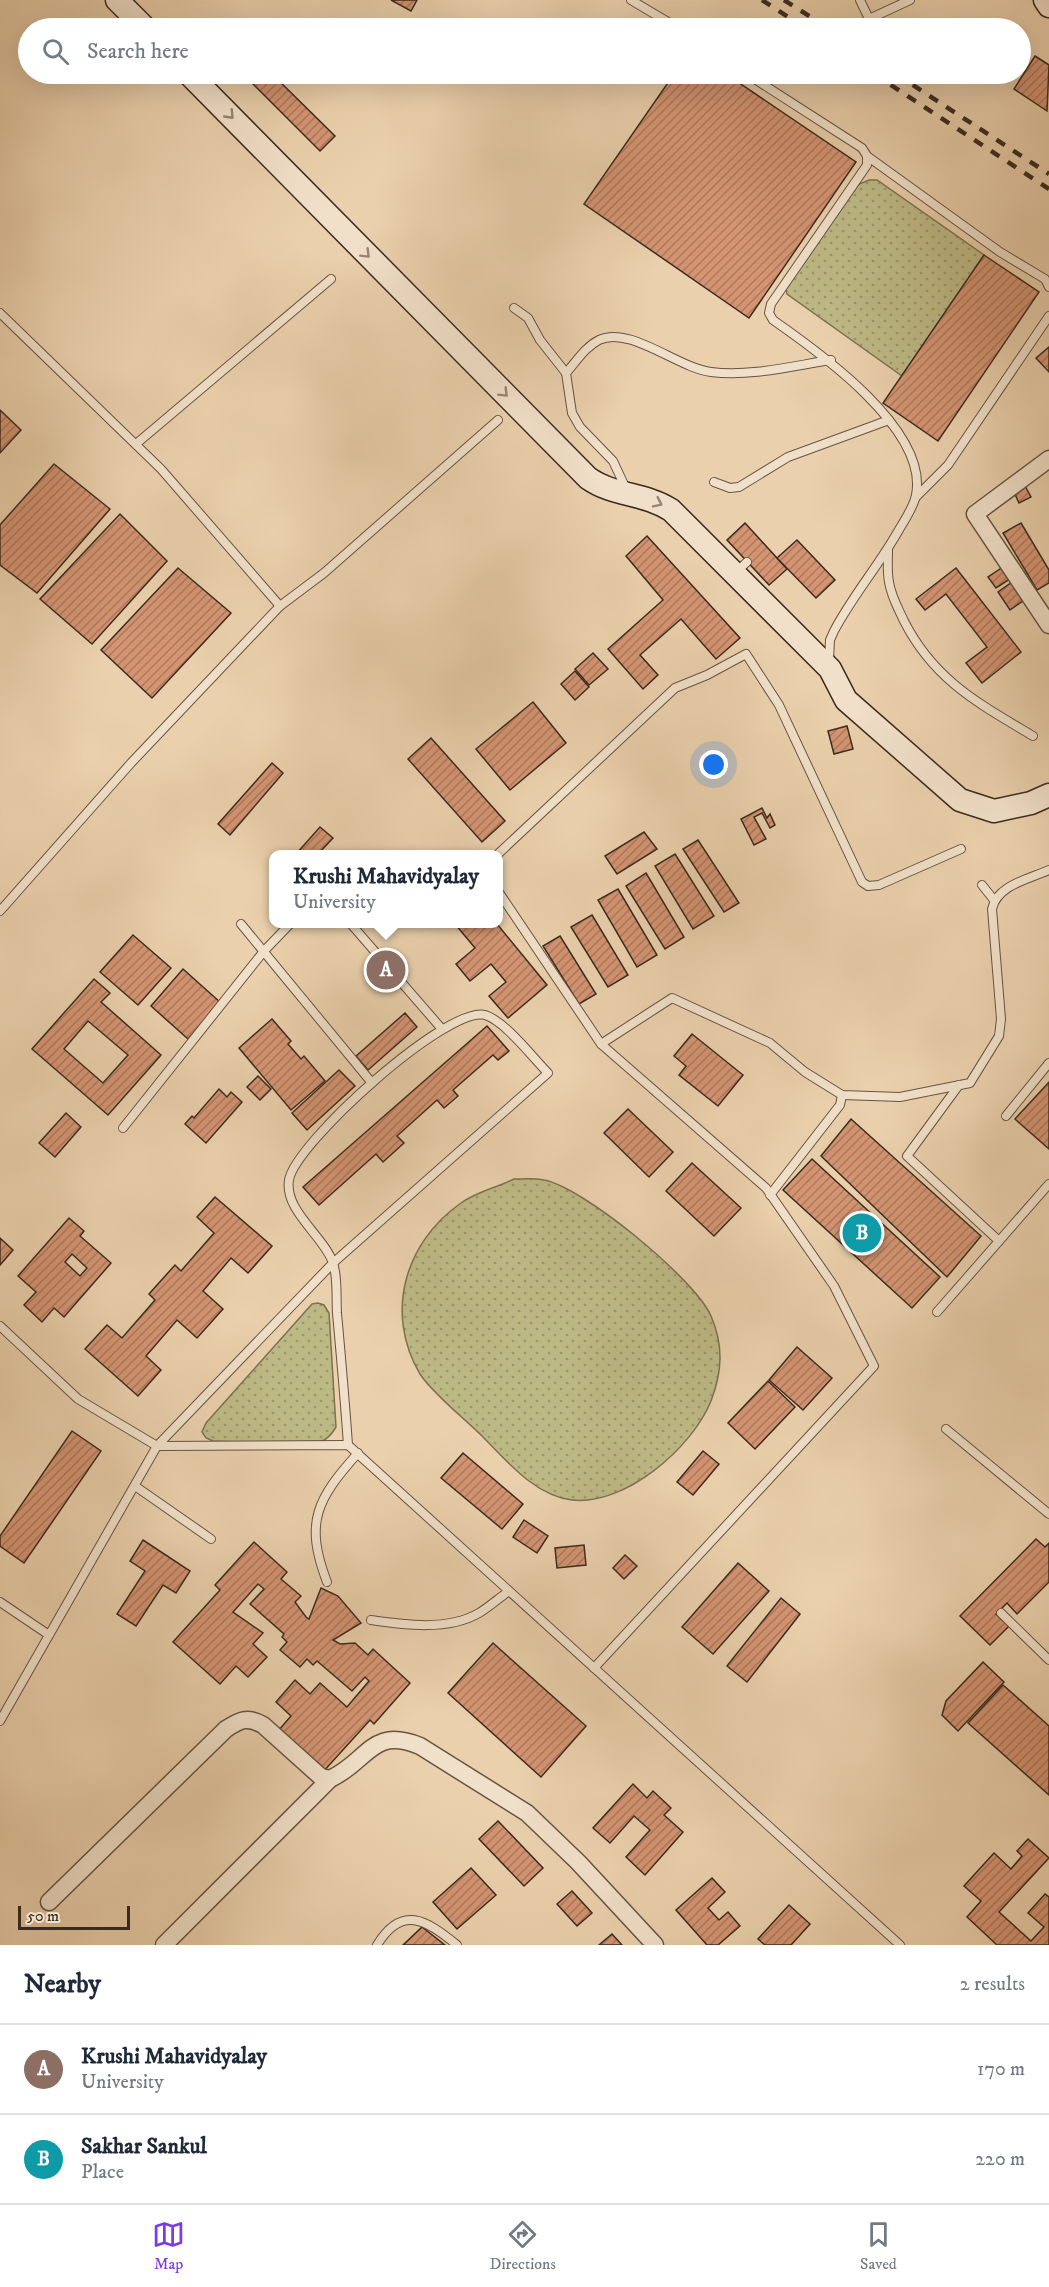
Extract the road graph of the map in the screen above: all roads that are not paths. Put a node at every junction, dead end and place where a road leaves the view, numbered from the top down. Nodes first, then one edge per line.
1 (117, 0) edge
2 (630, 0) edge
3 (860, 0) edge
4 (910, 0) edge
5 (1045, 0) edge
6 (1049, 6) edge
7 (135, 18) edge
8 (661, 18) edge
9 (868, 18) edge
10 (873, 18) edge
11 (199, 84) edge
12 (763, 84) edge
13 (867, 156) junction
14 (332, 279) dead end
15 (1049, 287) edge
16 (514, 308) dead end
17 (0, 313) edge
18 (1049, 316) edge
19 (831, 360) junction
20 (566, 373) junction
21 (498, 420) dead end
22 (889, 420) junction
23 (136, 444) junction
24 (1049, 459) edge
25 (714, 482) dead end
26 (628, 494) junction
27 (916, 497) junction
28 (888, 550) junction
29 (280, 606) junction
30 (1049, 625) edge
31 (830, 669) junction
32 (1033, 736) dead end
33 (1049, 795) edge
34 (961, 849) dead end
35 (503, 850) edge
36 (1049, 870) edge
37 (982, 885) dead end
38 (503, 898) edge
39 (994, 900) junction
40 (0, 910) edge
41 (241, 924) dead end
42 (286, 928) edge
43 (354, 928) edge
44 (264, 951) junction
45 (441, 1028) junction
46 (601, 1044) junction
47 (1049, 1063) edge
48 (372, 1083) junction
49 (959, 1085) junction
50 (842, 1095) junction
51 (1006, 1116) dead end
52 (123, 1128) dead end
53 (1049, 1184) edge
54 (770, 1195) junction
55 (999, 1241) junction
56 (333, 1263) junction
57 (937, 1312) dead end
58 (0, 1326) edge
59 (946, 1429) dead end
60 (348, 1444) junction
61 (158, 1446) junction
62 (358, 1453) junction
63 (135, 1486) junction
64 (1049, 1514) edge
65 (211, 1539) dead end
66 (327, 1582) dead end
67 (509, 1591) junction
68 (0, 1602) edge
69 (1001, 1613) dead end
70 (372, 1620) dead end
71 (49, 1635) junction
72 (1049, 1660) edge
73 (594, 1668) junction
74 (0, 1721) edge
75 (330, 1779) junction
76 (49, 1902) dead end
77 (164, 1945) edge
78 (377, 1945) edge
79 (457, 1945) edge
80 (655, 1945) edge
81 (900, 1945) edge

1 - 7 main road
2 - 8 lane
3 - 9 lane
4 - 10 lane
5 - 6 main road
11 -> 26 main road
12 - 13 lane
13 - 15 lane
13 - 19 lane
14 - 23 lane
16 - 20 lane
17 - 23 lane
18 - 27 lane
19 - 20 lane
19 - 22 lane
20 - 26 lane
21 - 29 lane
22 - 25 lane
22 - 27 lane
23 - 29 lane
24 - 30 street
26 -> 31 main road
27 - 28 lane
28 - 31 lane
28 - 32 lane
29 - 40 lane
31 - 33 main road
34 - 35 lane
36 - 39 lane
37 - 39 lane
38 - 46 lane
39 - 49 lane
41 - 44 lane
42 - 44 lane
43 - 45 lane
44 - 48 lane
44 - 52 lane
45 - 48 lane
45 - 56 lane
46 - 50 lane
46 - 54 lane
47 - 51 lane
48 - 56 lane
49 - 50 lane
49 - 55 lane
50 - 54 lane
53 - 55 lane
54 - 73 lane
55 - 57 lane
56 - 60 lane
56 - 61 lane
58 - 61 lane
59 - 64 lane
60 - 61 lane
60 - 62 lane
61 - 63 lane
62 - 66 lane
62 - 67 lane
63 - 65 lane
63 - 71 lane
67 - 70 lane
67 - 73 lane
68 - 71 lane
69 - 72 lane
71 - 74 lane
73 - 81 lane
75 - 76 street
75 - 77 street
75 - 80 street
78 - 79 lane

